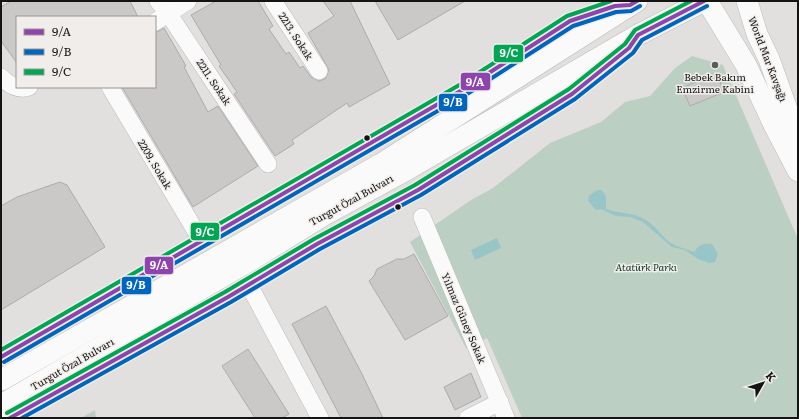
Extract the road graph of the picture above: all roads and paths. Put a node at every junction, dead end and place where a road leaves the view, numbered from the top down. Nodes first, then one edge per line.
1 (188, 1) edge
2 (273, 1) edge
3 (706, 1) edge
4 (748, 1) edge
5 (634, 3) edge
6 (160, 12) edge
7 (638, 35) junction
8 (319, 71) dead end
9 (1, 77) edge
10 (16, 87) edge
11 (111, 88) edge
12 (798, 140) edge
13 (268, 164) dead end
14 (798, 171) edge
15 (422, 217) dead end
16 (201, 240) junction
17 (248, 285) junction
18 (1, 356) edge
19 (1, 380) edge
20 (500, 402) junction
21 (1, 404) edge
22 (10, 418) edge
23 (320, 418) edge
24 (468, 418) edge
25 (506, 418) edge

1 - 6 street
2 - 8 street, 2213. Sokak
3 - 7 main road, Turgut Özal Bulvarı
3 - 14 main road, World Mar Kavşağı
4 - 12 main road, World Mar Kavşağı
5 - 16 street
5 - 19 main road, Turgut Özal Bulvarı
6 - 13 street, 2211. Sokak
7 - 17 street
7 - 21 main road, Turgut Özal Bulvarı
9 - 10 street
11 - 16 street, 2209. Sokak
15 - 20 street, Yılmaz Güney Sokak
16 - 18 street
17 - 22 street
17 - 23 street
20 - 24 street
20 - 25 street, Yılmaz Güney Sokak

